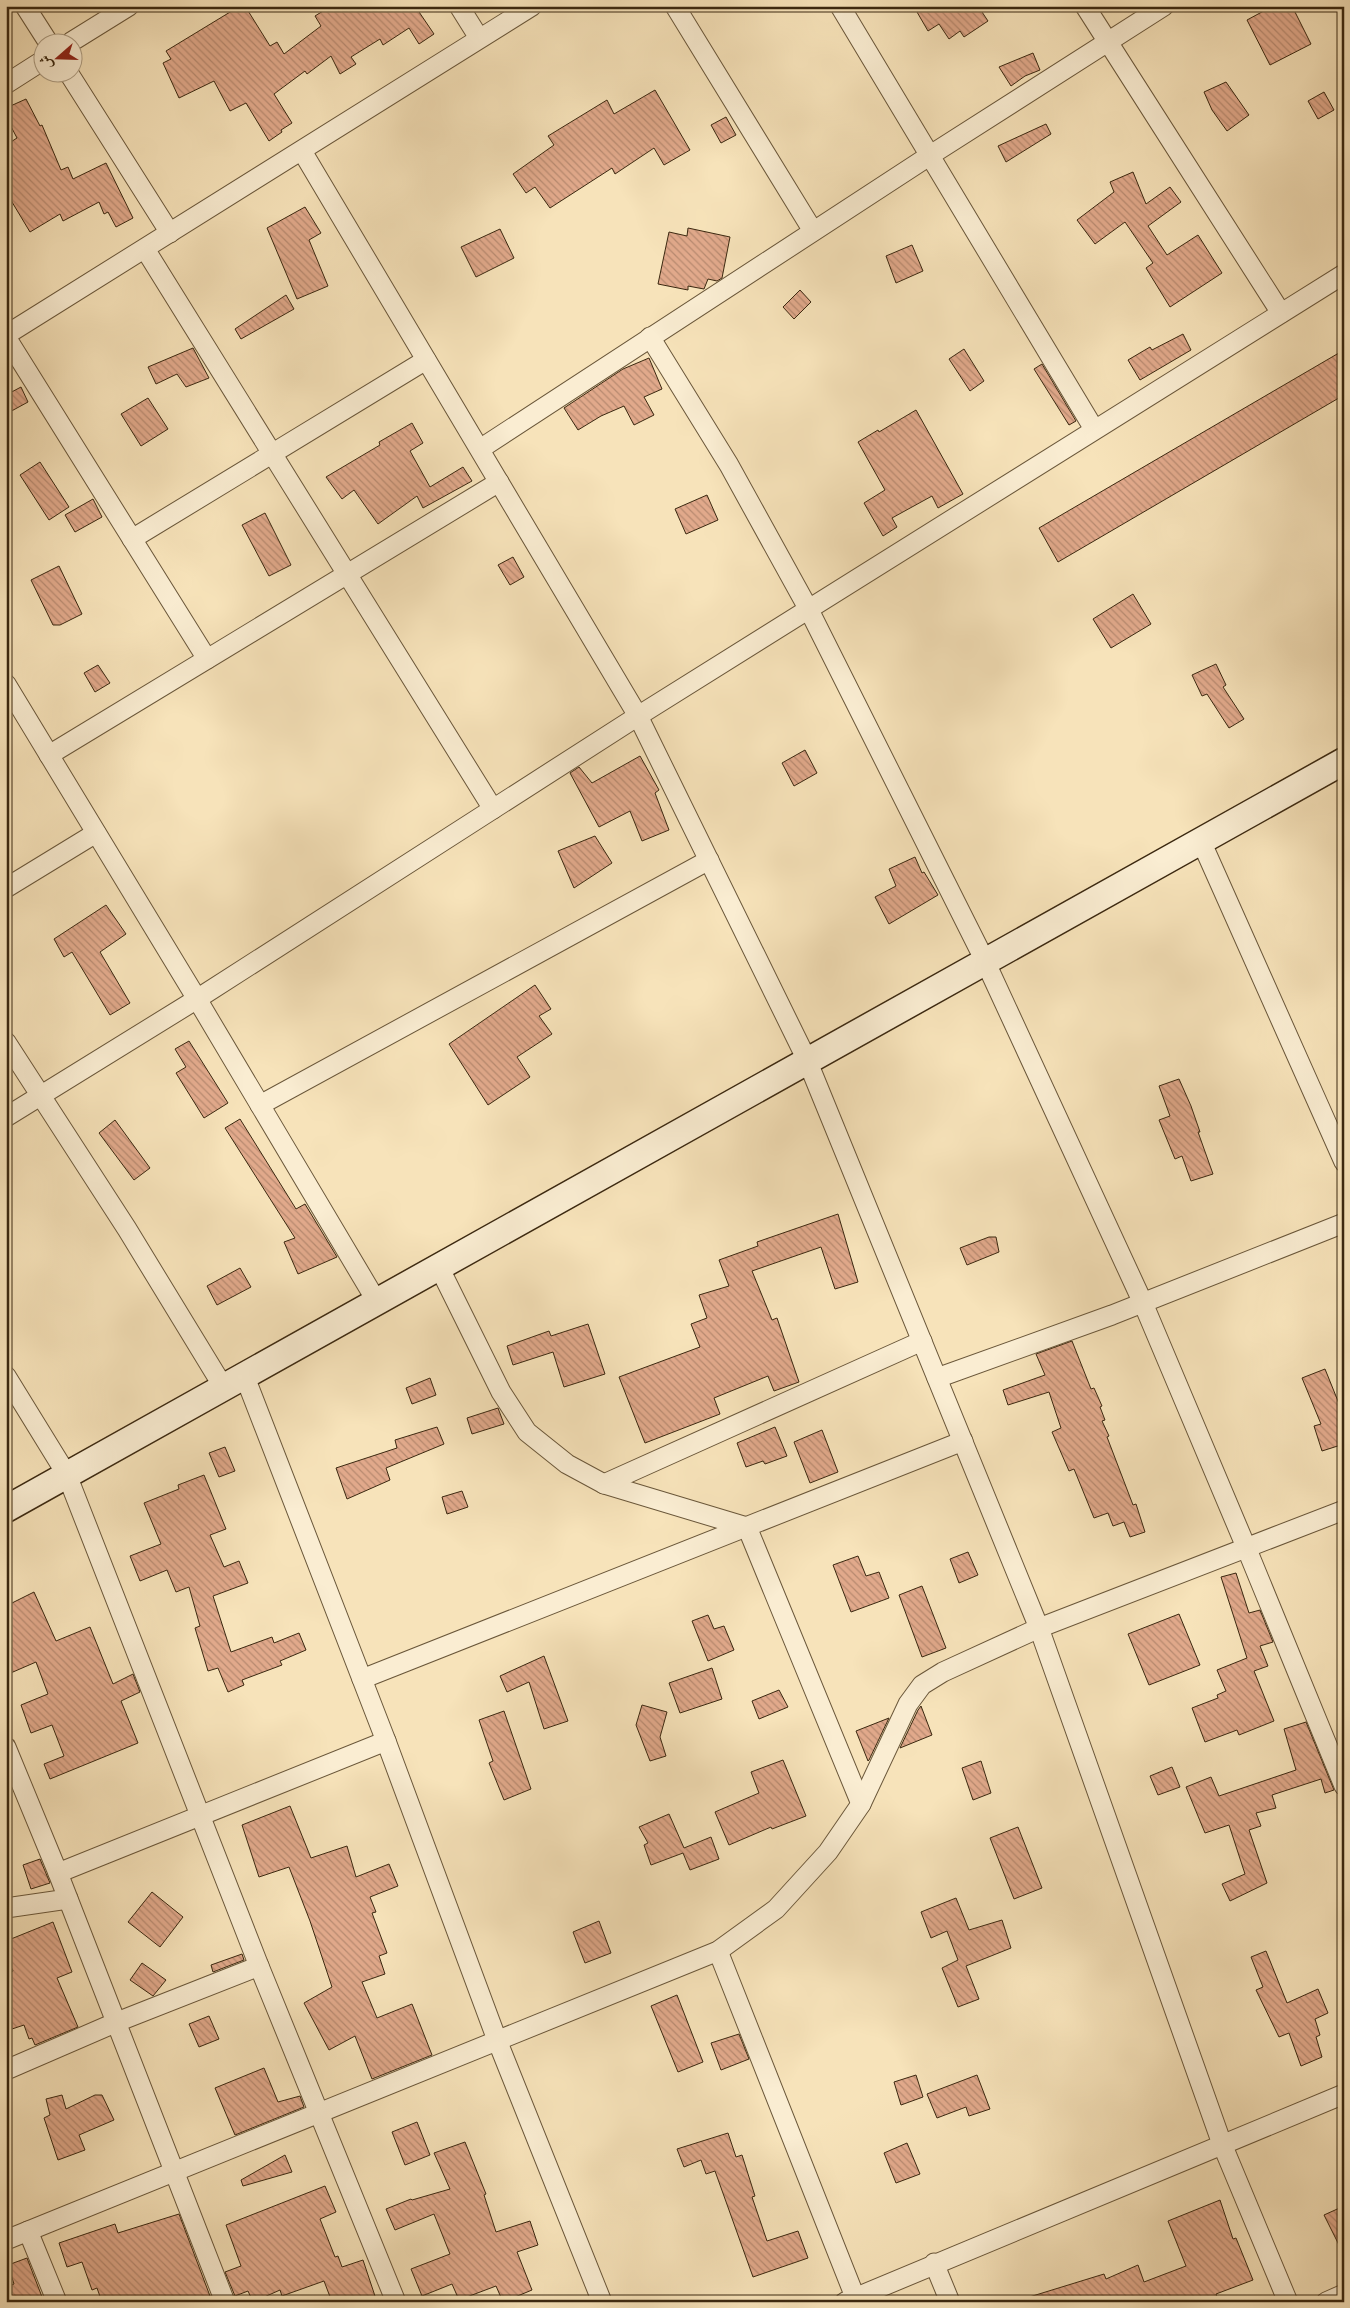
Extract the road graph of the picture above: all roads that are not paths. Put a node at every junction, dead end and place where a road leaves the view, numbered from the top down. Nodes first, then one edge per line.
1 (25, 6) edge
2 (129, 6) edge
3 (459, 6) edge
4 (532, 6) edge
5 (675, 6) edge
6 (840, 6) edge
7 (1085, 6) edge
8 (1164, 6) edge
9 (42, 32) edge
10 (82, 35) edge
11 (479, 38) junction
12 (1107, 41) junction
13 (32, 67) edge
14 (74, 82) edge
15 (6, 84) edge
16 (302, 151) junction
17 (929, 156) junction
18 (813, 231) junction
19 (170, 233) junction
20 (145, 249) junction
21 (1344, 274) edge
22 (1281, 313) junction
23 (6, 336) edge
24 (650, 337) junction
25 (426, 360) junction
26 (1094, 429) junction
27 (480, 449) junction
28 (273, 453) junction
29 (499, 482) junction
30 (132, 538) junction
31 (348, 574) junction
32 (809, 610) junction
33 (207, 659) junction
34 (6, 684) edge
35 (638, 716) junction
36 (49, 755) junction
37 (1343, 763) edge
38 (493, 809) junction
39 (96, 833) junction
40 (1201, 841) junction
41 (709, 860) junction
42 (6, 888) edge
43 (985, 962) junction
44 (197, 999) junction
45 (6, 1042) edge
46 (807, 1060) junction
47 (41, 1096) junction
48 (260, 1105) junction
49 (6, 1117) edge
50 (1344, 1162) edge
51 (1344, 1223) edge
52 (439, 1267) junction
53 (377, 1302) junction
54 (1142, 1303) junction
55 (922, 1341) junction
56 (6, 1376) edge
57 (937, 1378) junction
58 (234, 1382) junction
59 (962, 1441) junction
60 (67, 1475) junction
61 (604, 1484) junction
62 (6, 1509) edge
63 (1344, 1510) edge
64 (747, 1527) junction
65 (1246, 1547) junction
66 (1039, 1628) junction
67 (362, 1679) junction
68 (386, 1741) junction
69 (6, 1748) edge
70 (1344, 1786) edge
71 (861, 1804) junction
72 (202, 1816) junction
73 (58, 1873) junction
74 (68, 1900) junction
75 (6, 1908) edge
76 (718, 1951) junction
77 (259, 1966) junction
78 (117, 2022) junction
79 (496, 2040) junction
80 (6, 2070) edge
81 (1344, 2094) edge
82 (320, 2111) junction
83 (1222, 2144) junction
84 (175, 2172) junction
85 (28, 2231) junction
86 (6, 2240) edge
87 (934, 2263) junction
88 (1344, 2294) edge
89 (850, 2300) edge
90 (57, 2302) edge
91 (225, 2302) edge
92 (396, 2302) edge
93 (602, 2302) edge
94 (950, 2302) edge
95 (1288, 2302) edge
96 (1326, 2302) edge

1 - 9 street
2 - 10 street
3 - 11 street
4 - 11 street
5 - 18 street
6 - 17 street
7 - 12 street
8 - 12 street
11 - 16 street
12 - 17 street
12 - 22 street
13 - 15 street
14 - 19 street
16 - 19 street
16 - 25 street
17 - 18 street
17 - 26 street
18 - 24 street
19 - 20 street
20 - 23 street
20 - 28 street
21 - 22 street
22 - 26 street
23 - 30 street
24 - 27 street
24 - 32 street
25 - 27 street
25 - 28 street
26 - 32 street
27 - 29 street
28 - 30 street
28 - 31 street
29 - 31 street
29 - 35 street
30 - 33 street
31 - 33 street
31 - 38 street
32 - 35 street
32 - 43 street
33 - 36 street
34 - 36 street
35 - 38 street
35 - 41 street
36 - 39 street
37 - 40 main road
38 - 44 street
39 - 42 street
39 - 44 street
40 - 43 main road
40 - 50 street
41 - 46 street
41 - 48 street
43 - 46 main road
43 - 54 street
44 - 47 street
44 - 48 street
45 - 47 street
46 - 52 main road
46 - 55 street
47 - 49 street
47 - 58 street
48 - 53 street
51 - 54 street
52 - 53 main road
52 - 61 street
53 - 58 main road
54 - 57 street
54 - 65 street
55 - 57 street
55 - 61 street
56 - 60 street
57 - 59 street
58 - 60 main road
58 - 67 street
59 - 64 street
59 - 66 street
60 - 62 main road
60 - 72 street
61 - 64 street
63 - 65 street
64 - 67 street
64 - 71 street
65 - 66 street
65 - 70 street
66 - 71 street
66 - 83 street
67 - 68 street
68 - 72 street
68 - 79 street
69 - 73 street
71 - 76 street
72 - 73 street
72 - 77 street
73 - 74 street
74 - 75 street
74 - 78 street
76 - 79 street
76 - 89 street
77 - 78 street
77 - 82 street
78 - 80 street
78 - 84 street
79 - 82 street
79 - 93 street
81 - 83 street
82 - 84 street
82 - 92 street
83 - 87 street
83 - 95 street
84 - 85 street
84 - 91 street
85 - 86 street
85 - 90 street
87 - 89 street
87 - 94 street
88 - 96 street

